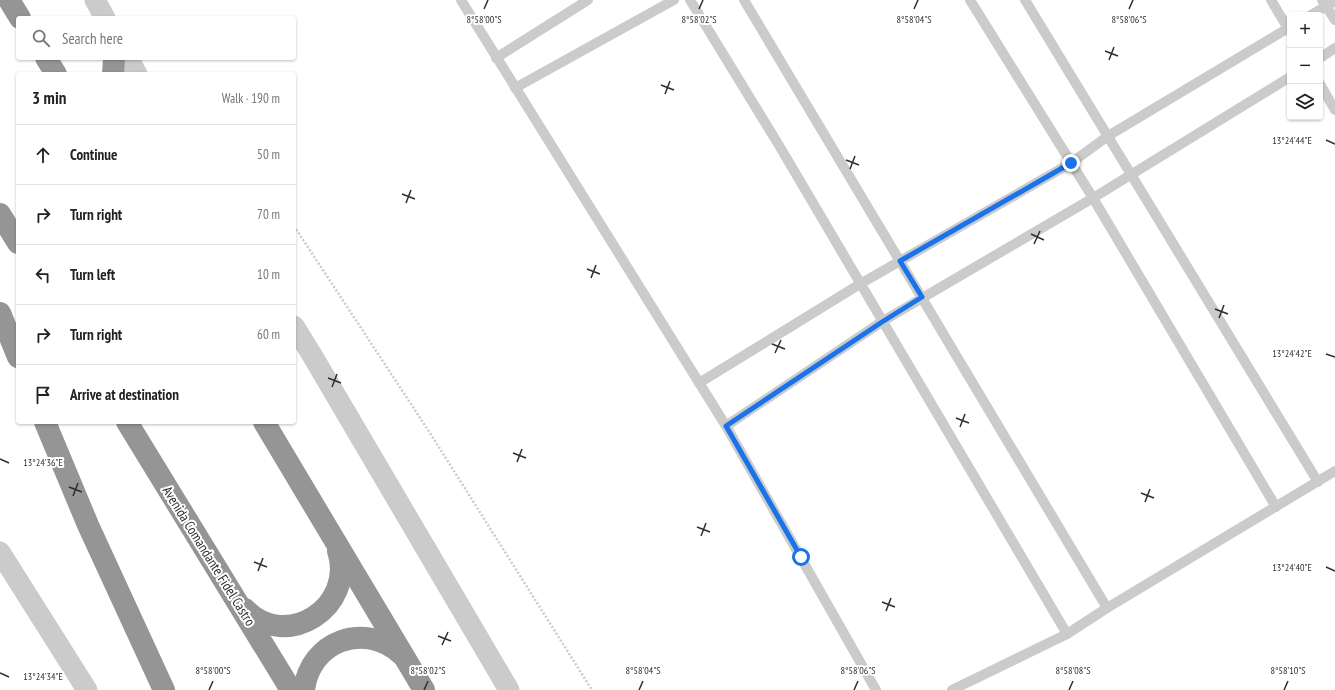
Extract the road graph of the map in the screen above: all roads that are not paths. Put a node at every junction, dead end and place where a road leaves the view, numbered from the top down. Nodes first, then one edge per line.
1 (9, 0) edge
2 (95, 0) edge
3 (460, 0) edge
4 (588, 0) edge
5 (674, 0) edge
6 (690, 0) edge
7 (744, 0) edge
8 (970, 0) edge
9 (1025, 0) edge
10 (1271, 0) edge
11 (1328, 2) edge
12 (1315, 12) edge
13 (19, 16) edge
14 (104, 16) edge
15 (1335, 20) edge
16 (1287, 27) edge
17 (1287, 31) edge
18 (1335, 48) edge
19 (1323, 56) edge
20 (496, 58) junction
21 (47, 60) edge
22 (114, 60) edge
23 (129, 60) edge
24 (55, 72) edge
25 (113, 72) edge
26 (136, 72) edge
27 (1287, 79) edge
28 (515, 88) junction
29 (1323, 89) edge
30 (1335, 110) edge
31 (1108, 136) junction
32 (1071, 163) junction
33 (1131, 174) junction
34 (1093, 198) junction
35 (0, 214) edge
36 (16, 240) edge
37 (900, 261) junction
38 (860, 284) junction
39 (922, 297) junction
40 (0, 313) edge
41 (882, 322) junction
42 (296, 329) edge
43 (16, 352) edge
44 (699, 383) junction
45 (46, 424) edge
46 (128, 424) edge
47 (265, 424) edge
48 (726, 426) junction
49 (1335, 471) edge
50 (1318, 482) junction
51 (1276, 507) junction
52 (332, 537) junction
53 (0, 552) edge
54 (235, 597) junction
55 (1107, 608) junction
56 (1067, 634) junction
57 (408, 663) junction
58 (87, 690) edge
59 (164, 690) edge
60 (291, 690) edge
61 (304, 690) edge
62 (424, 690) edge
63 (509, 690) edge
64 (876, 690) edge
65 (952, 690) edge

1 - 13 highway
2 - 14 street
3 - 20 lane
4 - 20 lane
5 - 28 lane
6 - 38 lane
7 - 37 lane
8 - 32 lane
9 - 31 lane
10 - 16 lane
11 - 12 lane
11 - 15 lane
17 - 31 lane
18 - 19 lane
20 - 28 lane
21 - 24 highway
22 - 25 highway
23 - 26 street
27 - 33 lane
28 - 44 lane
29 - 30 lane
31 - 32 lane
31 - 33 lane
32 - 34 lane
32 - 37 lane
33 - 34 lane
33 - 50 lane
34 - 39 lane
34 - 51 lane
35 - 36 highway
37 - 38 lane
37 - 39 lane
38 - 41 lane
38 - 44 lane
39 - 41 lane
39 - 55 lane
40 - 43 highway
41 - 48 lane
41 - 56 lane
42 - 63 street
44 - 48 lane
45 - 59 highway
46 - 54 highway, Avenida Comandante Fidel Castro
47 - 52 highway
48 - 64 lane
49 - 50 lane
50 - 51 lane
51 - 55 lane
52 - 54 highway
52 - 57 highway
53 - 58 street
54 - 60 highway, Avenida Comandante Fidel Castro
55 - 56 lane
56 - 65 lane
57 - 61 highway
57 - 62 highway

